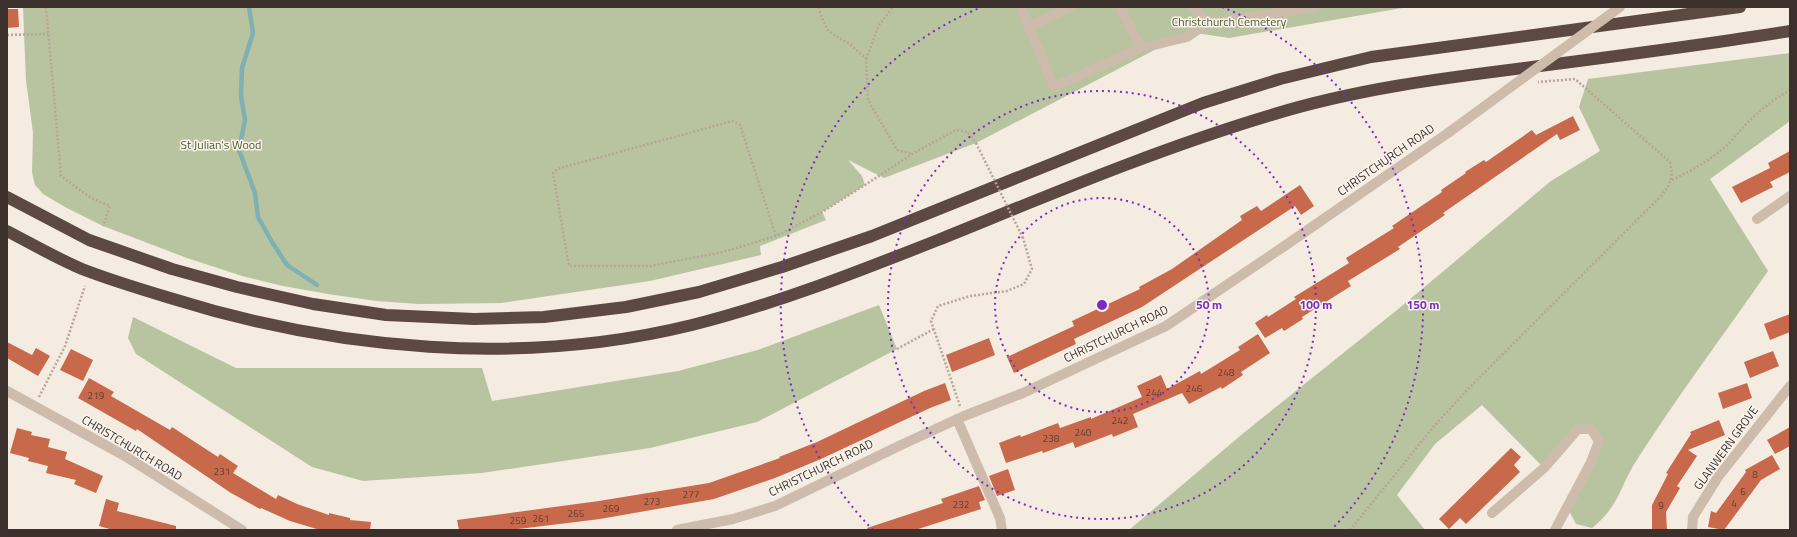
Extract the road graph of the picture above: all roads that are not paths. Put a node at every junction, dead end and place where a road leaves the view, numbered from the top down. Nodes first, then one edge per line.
1 (1021, 7) edge
2 (1070, 7) edge
3 (1120, 7) edge
4 (1193, 7) edge
5 (1315, 7) edge
6 (1620, 7) edge
7 (1740, 7) edge
8 (1210, 21) junction
9 (1029, 27) junction
10 (1790, 31) edge
11 (1141, 48) junction
12 (1790, 196) edge
13 (7, 197) edge
14 (1757, 219) dead end
15 (7, 231) edge
16 (1790, 386) edge
17 (7, 391) edge
18 (960, 418) junction
19 (1492, 513) dead end
20 (242, 530) edge
21 (677, 530) edge
22 (1002, 530) edge
23 (1555, 530) edge
24 (1692, 530) edge

1 - 9 street
2 - 9 street
3 - 11 street
4 - 8 street
5 - 8 street
6 - 18 street, CHRISTCHURCH ROAD, bridge
7 - 13 highway
8 - 11 street
9 - 11 street
10 - 15 highway
12 - 14 street
16 - 24 street, GLANWERN GROVE
17 - 20 street, CHRISTCHURCH ROAD
18 - 21 street, CHRISTCHURCH ROAD
18 - 22 street
19 - 23 street

